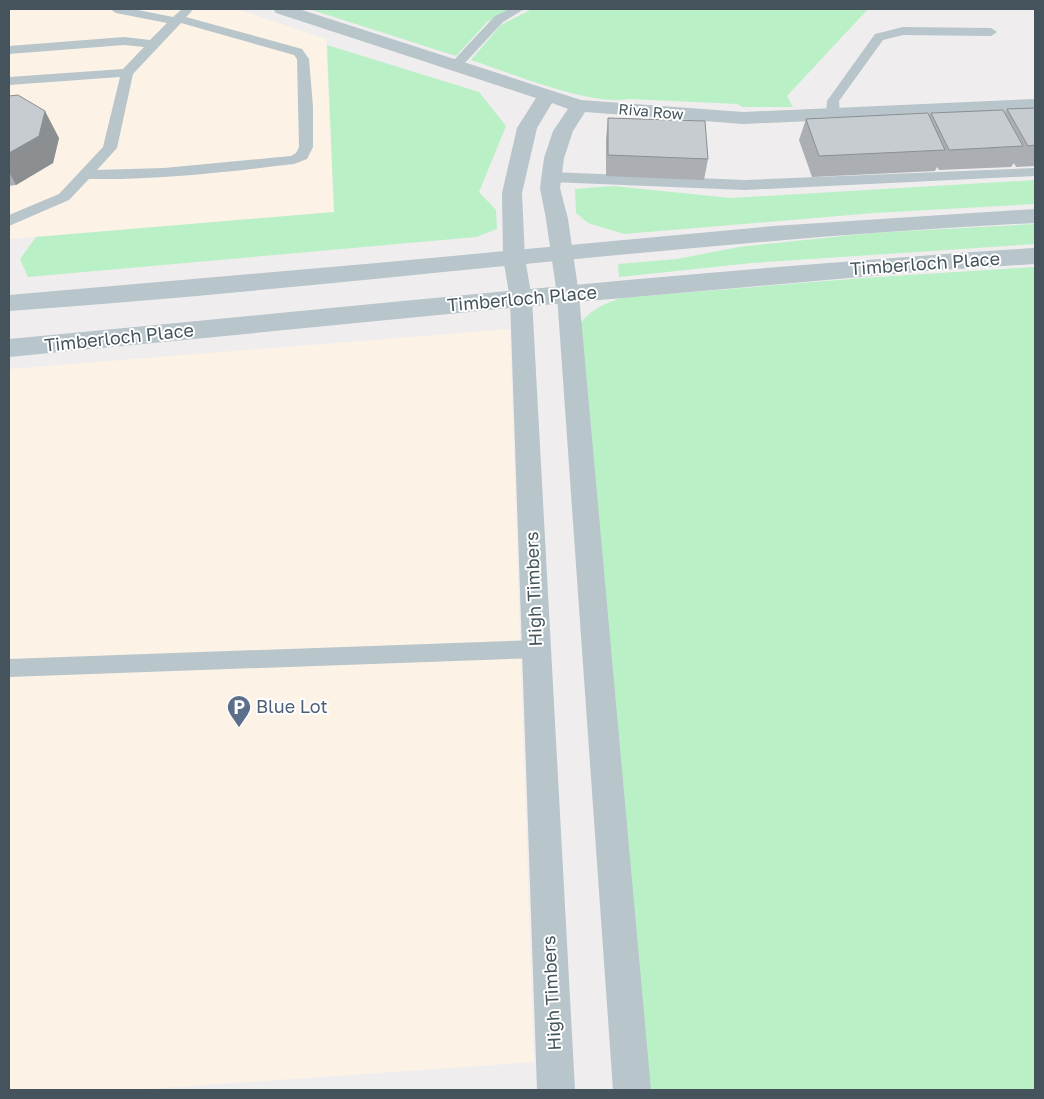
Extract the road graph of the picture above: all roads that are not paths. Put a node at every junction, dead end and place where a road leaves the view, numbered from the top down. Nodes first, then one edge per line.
1 (116, 9) edge
2 (189, 9) edge
3 (282, 9) edge
4 (518, 9) edge
5 (177, 20) junction
6 (991, 32) dead end
7 (153, 44) junction
8 (9, 50) edge
9 (457, 64) junction
10 (127, 73) junction
11 (9, 81) edge
12 (547, 96) junction
13 (579, 106) junction
14 (1035, 106) edge
15 (832, 114) junction
16 (1035, 172) edge
17 (86, 174) junction
18 (551, 177) junction
19 (1035, 216) edge
20 (9, 221) edge
21 (561, 253) junction
22 (1035, 256) edge
23 (514, 258) junction
24 (568, 295) junction
25 (521, 298) junction
26 (9, 303) edge
27 (9, 348) edge
28 (536, 649) junction
29 (9, 668) edge
30 (556, 1090) edge
31 (632, 1090) edge

1 - 5 lane
2 - 5 lane
3 - 9 street, Riva Row
4 - 9 lane
5 - 7 lane
5 - 17 lane
6 - 15 lane
7 - 8 lane
7 - 10 lane
9 - 12 street, Riva Row
10 - 11 lane
10 - 17 lane
12 - 13 street, Riva Row
12 - 23 street, High Timbers
13 - 15 street, Riva Row
13 - 18 street
14 - 15 street, Riva Row
16 - 18 lane
17 - 20 lane
18 - 21 street
19 - 21 street
21 - 23 street
21 - 24 street
22 - 24 street, Timberloch Place
23 - 25 street, High Timbers
23 - 26 street
24 - 25 street, Timberloch Place
24 - 31 street
25 - 27 street, Timberloch Place
25 - 28 street, High Timbers
28 - 29 lane
28 - 30 street, High Timbers

